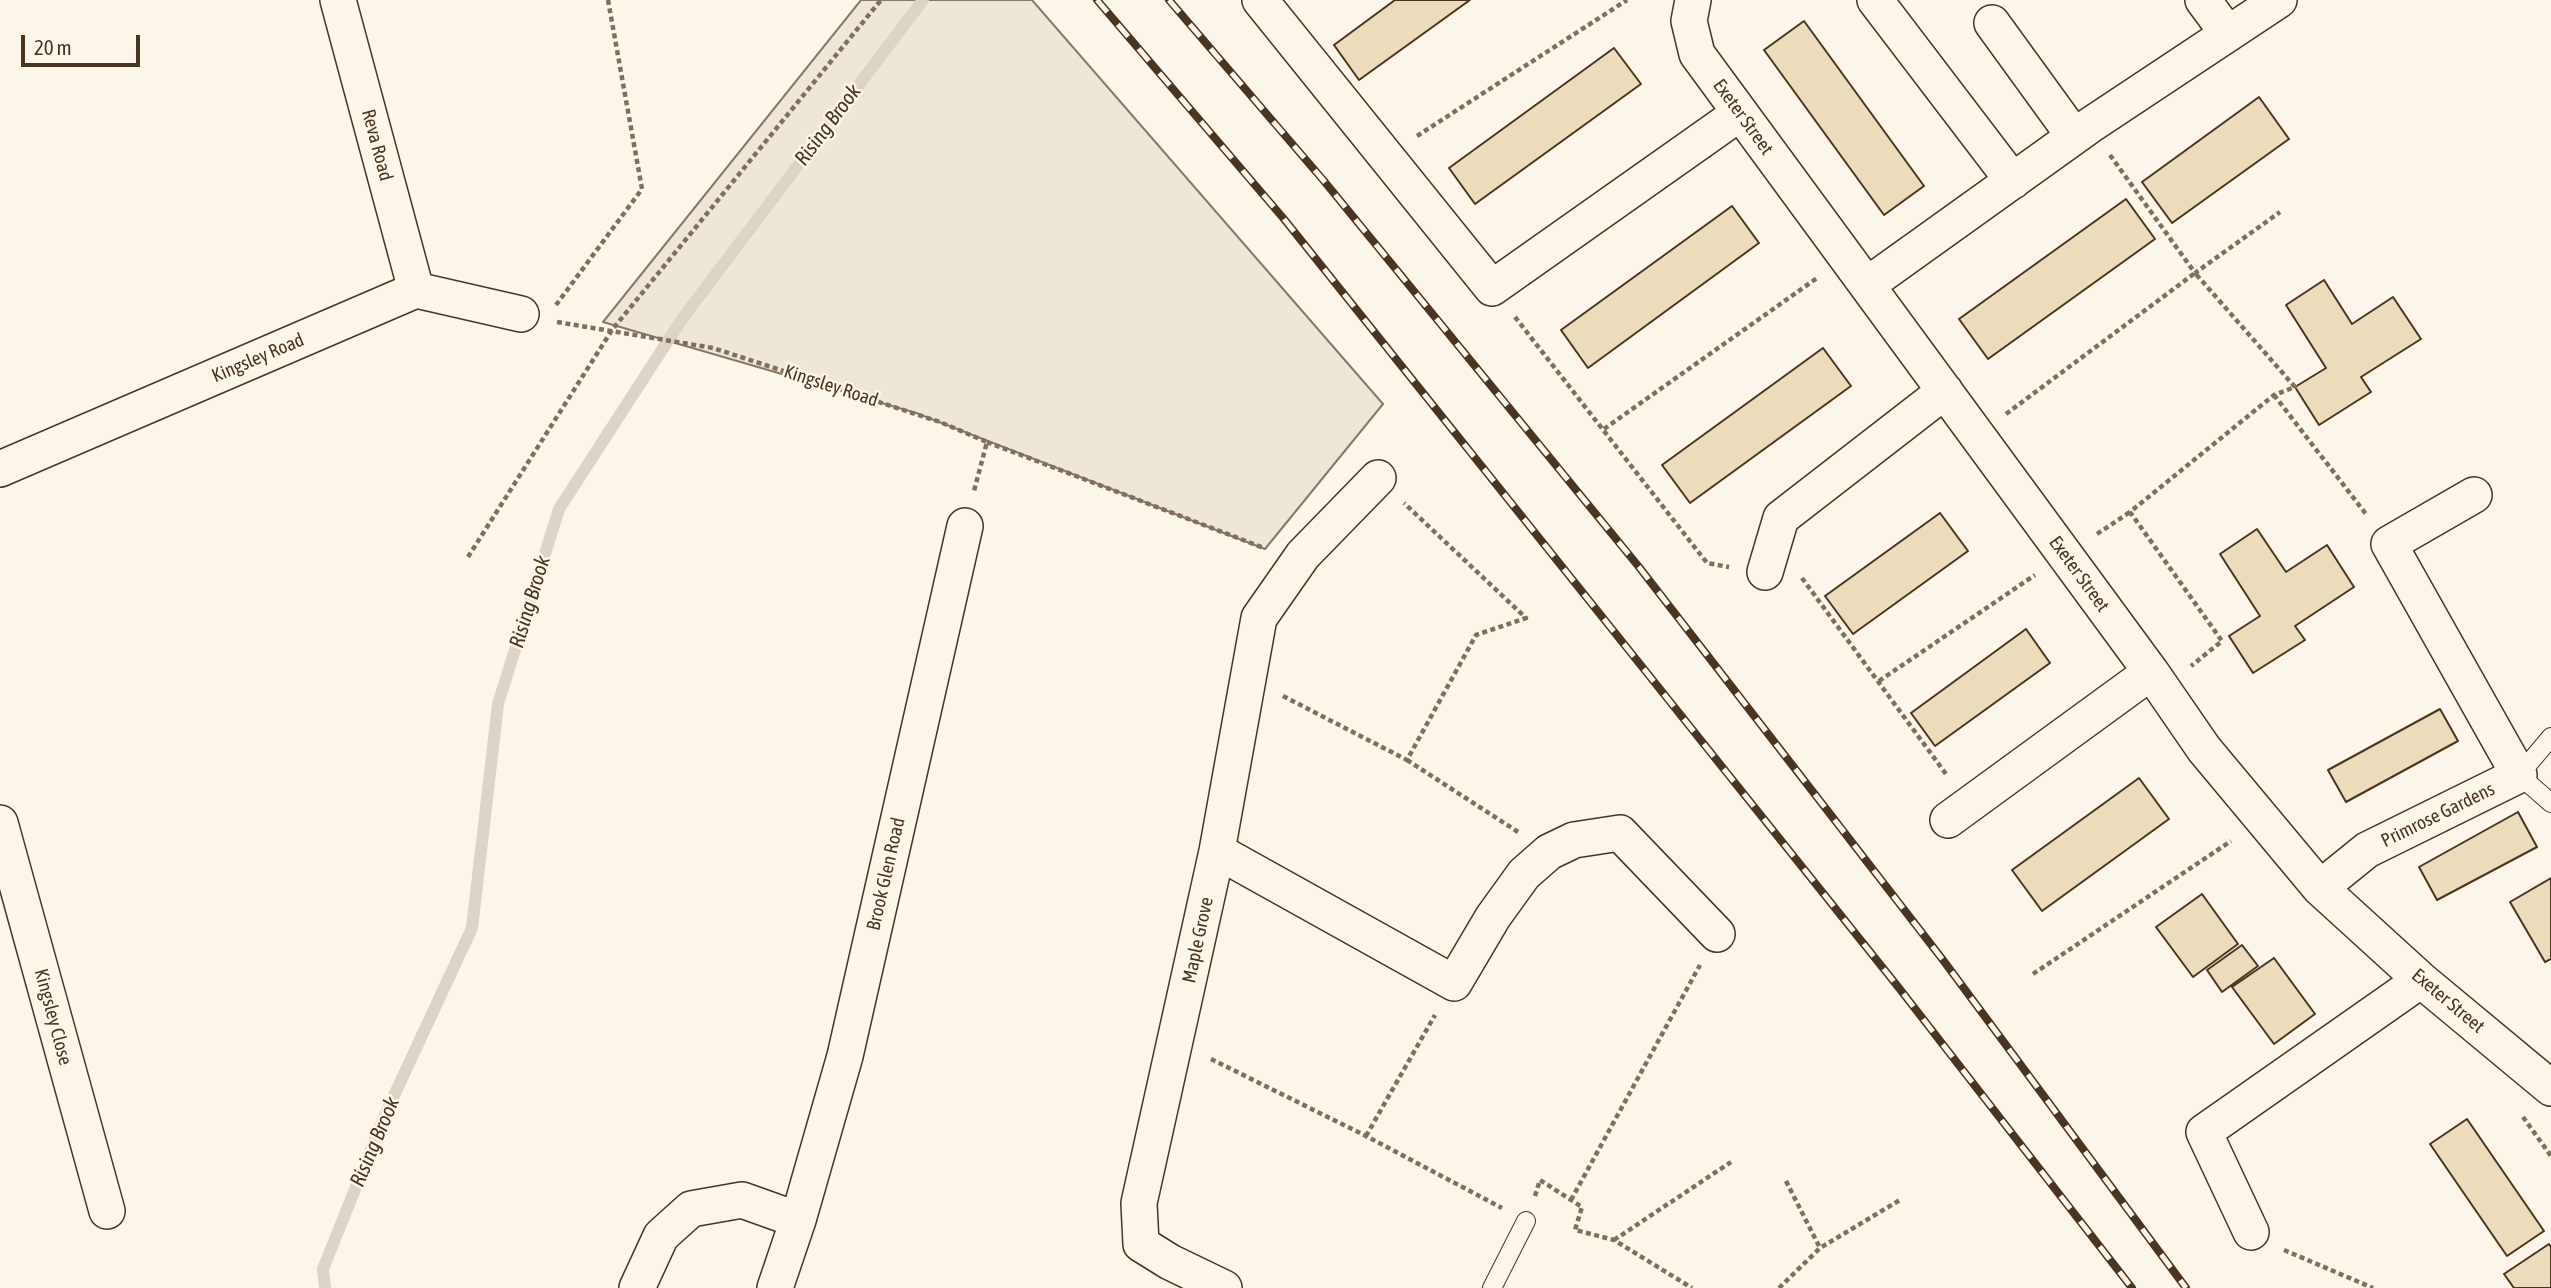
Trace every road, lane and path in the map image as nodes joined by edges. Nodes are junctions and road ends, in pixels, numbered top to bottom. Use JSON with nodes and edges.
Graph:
{"nodes":[{"id":1,"x":338,"y":0,"type":"edge"},
{"id":2,"x":608,"y":0,"type":"edge"},
{"id":3,"x":1261,"y":0,"type":"edge"},
{"id":4,"x":1627,"y":0,"type":"edge"},
{"id":5,"x":1693,"y":0,"type":"edge"},
{"id":6,"x":1875,"y":0,"type":"edge"},
{"id":7,"x":2203,"y":0,"type":"edge"},
{"id":8,"x":2278,"y":0,"type":"edge"},
{"id":9,"x":879,"y":1,"type":"edge"},
{"id":10,"x":1992,"y":23,"type":"dead end"},
{"id":11,"x":2228,"y":34,"type":"junction"},
{"id":12,"x":1740,"y":113,"type":"junction"},
{"id":13,"x":2081,"y":131,"type":"junction"},
{"id":14,"x":1387,"y":155,"type":"junction"},
{"id":15,"x":2013,"y":181,"type":"junction"},
{"id":16,"x":2280,"y":212,"type":"dead end"},
{"id":17,"x":1846,"y":257,"type":"junction"},
{"id":18,"x":2195,"y":274,"type":"junction"},
{"id":19,"x":1867,"y":285,"type":"junction"},
{"id":20,"x":1492,"y":288,"type":"junction"},
{"id":21,"x":416,"y":290,"type":"junction"},
{"id":22,"x":533,"y":317,"type":"junction"},
{"id":23,"x":612,"y":330,"type":"junction"},
{"id":24,"x":1945,"y":391,"type":"junction"},
{"id":25,"x":2274,"y":395,"type":"junction"},
{"id":26,"x":1604,"y":429,"type":"junction"},
{"id":27,"x":1977,"y":436,"type":"junction"},
{"id":28,"x":987,"y":442,"type":"junction"},
{"id":29,"x":0,"y":469,"type":"edge"},
{"id":30,"x":1378,"y":478,"type":"joint"},
{"id":31,"x":2474,"y":495,"type":"dead end"},
{"id":32,"x":965,"y":526,"type":"joint"},
{"id":33,"x":2389,"y":544,"type":"junction"},
{"id":34,"x":1303,"y":555,"type":"junction"},
{"id":35,"x":2065,"y":555,"type":"junction"},
{"id":36,"x":1770,"y":556,"type":"junction"},
{"id":37,"x":468,"y":557,"type":"dead end"},
{"id":38,"x":1249,"y":676,"type":"junction"},
{"id":39,"x":1879,"y":681,"type":"junction"},
{"id":40,"x":2157,"y":681,"type":"junction"},
{"id":41,"x":2551,"y":737,"type":"edge"},
{"id":42,"x":1407,"y":760,"type":"junction"},
{"id":43,"x":2519,"y":775,"type":"junction"},
{"id":44,"x":2551,"y":803,"type":"edge"},
{"id":45,"x":1958,"y":813,"type":"joint"},
{"id":46,"x":2263,"y":818,"type":"junction"},
{"id":47,"x":0,"y":822,"type":"edge"},
{"id":48,"x":1217,"y":850,"type":"junction"},
{"id":49,"x":1549,"y":852,"type":"junction"},
{"id":50,"x":2320,"y":888,"type":"junction"},
{"id":51,"x":1717,"y":934,"type":"joint"},
{"id":52,"x":2033,"y":974,"type":"dead end"},
{"id":53,"x":2421,"y":980,"type":"junction"},
{"id":54,"x":1454,"y":982,"type":"junction"},
{"id":55,"x":1175,"y":1041,"type":"junction"},
{"id":56,"x":2551,"y":1088,"type":"edge"},
{"id":57,"x":1366,"y":1136,"type":"junction"},
{"id":58,"x":1731,"y":1162,"type":"dead end"},
{"id":59,"x":1786,"y":1181,"type":"dead end"},
{"id":60,"x":1571,"y":1200,"type":"junction"},
{"id":61,"x":1900,"y":1200,"type":"dead end"},
{"id":62,"x":107,"y":1211,"type":"dead end"},
{"id":63,"x":798,"y":1220,"type":"junction"},
{"id":64,"x":1526,"y":1221,"type":"junction"},
{"id":65,"x":2251,"y":1232,"type":"joint"},
{"id":66,"x":1614,"y":1240,"type":"junction"},
{"id":67,"x":1820,"y":1248,"type":"junction"},
{"id":68,"x":637,"y":1288,"type":"edge"},
{"id":69,"x":775,"y":1288,"type":"edge"},
{"id":70,"x":1224,"y":1288,"type":"edge"},
{"id":71,"x":1492,"y":1288,"type":"edge"},
{"id":72,"x":1692,"y":1288,"type":"edge"},
{"id":73,"x":1779,"y":1288,"type":"edge"},
{"id":74,"x":2373,"y":1288,"type":"edge"}],
"edges":[{"from":1,"to":21,"type":"street","name":"Reva Road"},
{"from":2,"to":22,"type":"path"},
{"from":3,"to":14,"type":"street"},
{"from":4,"to":14,"type":"path"},
{"from":5,"to":12,"type":"street","name":"Exeter Street"},
{"from":6,"to":15,"type":"street"},
{"from":7,"to":11,"type":"street"},
{"from":8,"to":11,"type":"street"},
{"from":9,"to":23,"type":"path"},
{"from":10,"to":13,"type":"street"},
{"from":11,"to":13,"type":"street"},
{"from":12,"to":17,"type":"street","name":"Exeter Street"},
{"from":12,"to":20,"type":"street"},
{"from":13,"to":15,"type":"street"},
{"from":13,"to":18,"type":"path"},
{"from":14,"to":20,"type":"street"},
{"from":15,"to":19,"type":"street"},
{"from":16,"to":18,"type":"path"},
{"from":17,"to":19,"type":"street","name":"Exeter Street"},
{"from":17,"to":26,"type":"path"},
{"from":18,"to":25,"type":"path"},
{"from":18,"to":27,"type":"path"},
{"from":19,"to":24,"type":"street","name":"Exeter Street"},
{"from":20,"to":26,"type":"path"},
{"from":21,"to":22,"type":"street"},
{"from":21,"to":29,"type":"street","name":"Kingsley Road"},
{"from":22,"to":23,"type":"path","name":"Kingsley Road"},
{"from":23,"to":28,"type":"path","name":"Kingsley Road"},
{"from":23,"to":37,"type":"path"},
{"from":24,"to":27,"type":"street","name":"Exeter Street"},
{"from":24,"to":36,"type":"street"},
{"from":25,"to":33,"type":"path"},
{"from":25,"to":40,"type":"path"},
{"from":26,"to":36,"type":"path"},
{"from":27,"to":35,"type":"street","name":"Exeter Street"},
{"from":28,"to":32,"type":"path"},
{"from":28,"to":34,"type":"path","name":"Kingsley Road"},
{"from":30,"to":34,"type":"street","name":"Maple Grove"},
{"from":30,"to":42,"type":"path"},
{"from":31,"to":33,"type":"street"},
{"from":32,"to":63,"type":"street","name":"Brook Glen Road"},
{"from":33,"to":43,"type":"street"},
{"from":34,"to":38,"type":"street","name":"Maple Grove"},
{"from":35,"to":39,"type":"path"},
{"from":35,"to":40,"type":"street","name":"Exeter Street"},
{"from":36,"to":39,"type":"path"},
{"from":38,"to":42,"type":"path"},
{"from":38,"to":48,"type":"street","name":"Maple Grove"},
{"from":39,"to":45,"type":"path"},
{"from":40,"to":45,"type":"street"},
{"from":40,"to":46,"type":"street","name":"Exeter Street"},
{"from":41,"to":43,"type":"lane","name":"Primrose Gardens"},
{"from":42,"to":49,"type":"path"},
{"from":43,"to":44,"type":"lane"},
{"from":43,"to":50,"type":"street","name":"Primrose Gardens"},
{"from":46,"to":50,"type":"street","name":"Exeter Street"},
{"from":46,"to":52,"type":"path"},
{"from":47,"to":62,"type":"street","name":"Kingsley Close"},
{"from":48,"to":54,"type":"street"},
{"from":48,"to":55,"type":"street","name":"Maple Grove"},
{"from":49,"to":51,"type":"street"},
{"from":49,"to":54,"type":"street"},
{"from":50,"to":53,"type":"street","name":"Exeter Street"},
{"from":51,"to":60,"type":"path"},
{"from":53,"to":56,"type":"street","name":"Exeter Street"},
{"from":53,"to":65,"type":"street"},
{"from":54,"to":57,"type":"path"},
{"from":55,"to":57,"type":"path"},
{"from":55,"to":70,"type":"street","name":"Maple Grove"},
{"from":57,"to":64,"type":"path"},
{"from":58,"to":66,"type":"path"},
{"from":59,"to":67,"type":"path"},
{"from":60,"to":64,"type":"path"},
{"from":60,"to":66,"type":"path"},
{"from":61,"to":67,"type":"path"},
{"from":63,"to":68,"type":"street"},
{"from":63,"to":69,"type":"street","name":"Brook Glen Road"},
{"from":64,"to":71,"type":"lane"},
{"from":65,"to":74,"type":"path"},
{"from":66,"to":72,"type":"path"},
{"from":67,"to":73,"type":"path"}]}
